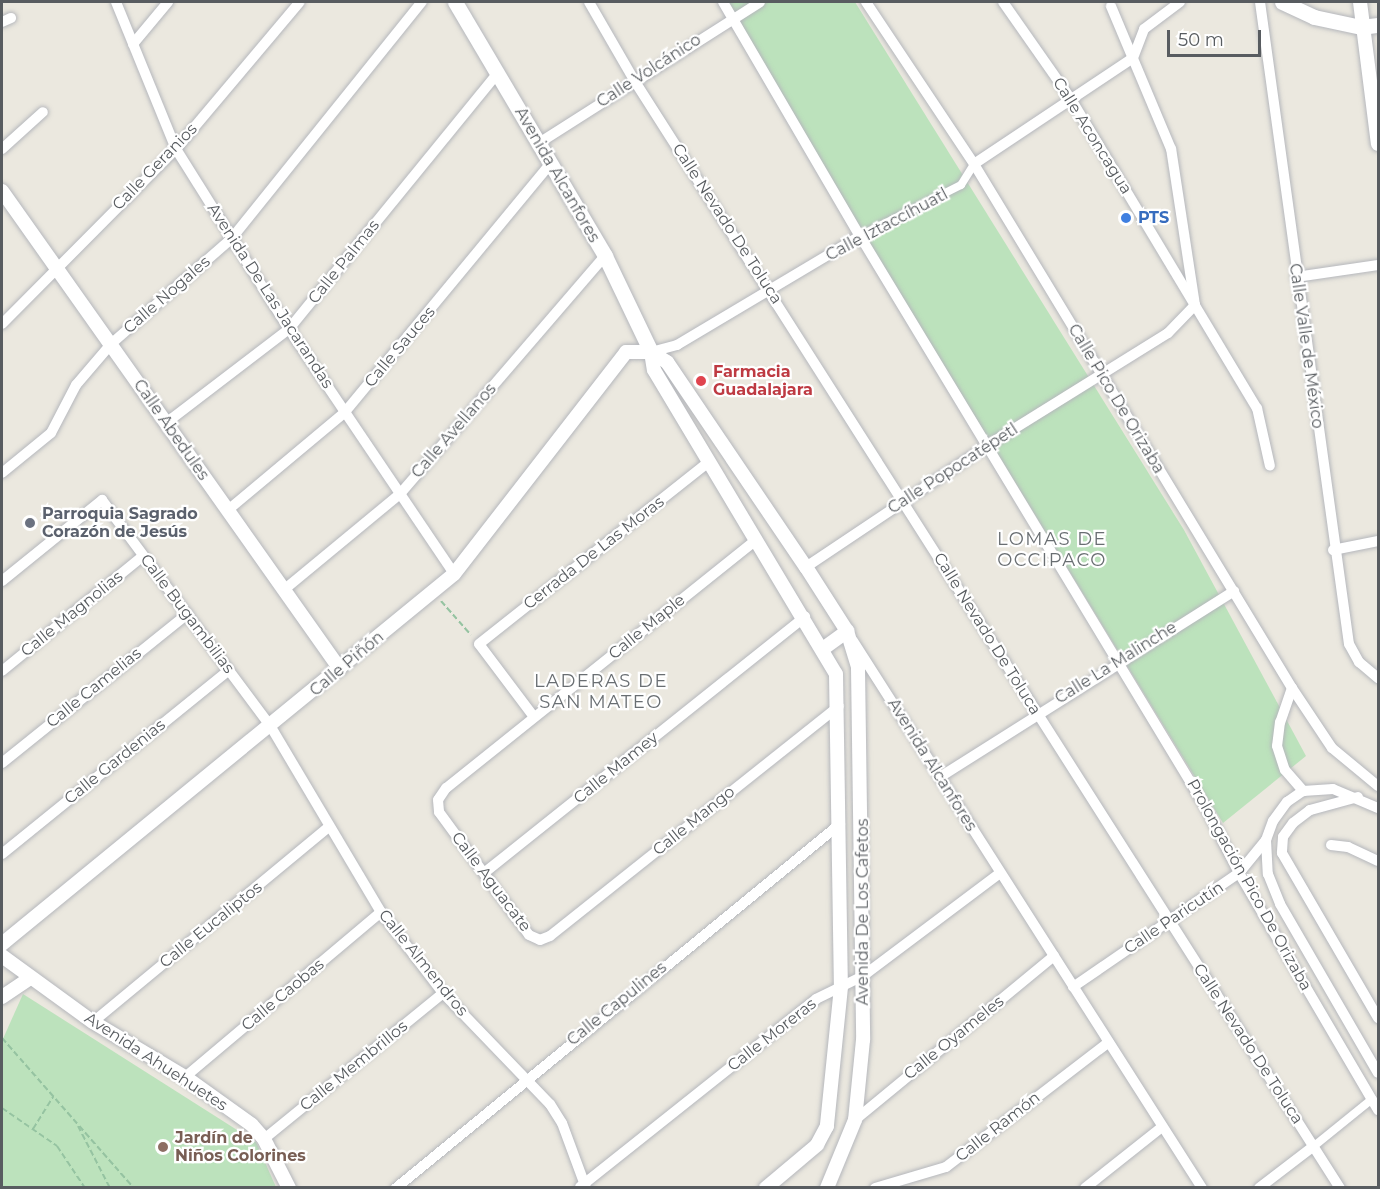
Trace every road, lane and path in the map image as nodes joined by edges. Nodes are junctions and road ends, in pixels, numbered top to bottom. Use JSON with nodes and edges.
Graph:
{"nodes":[{"id":1,"x":116,"y":2,"type":"edge"},
{"id":2,"x":168,"y":2,"type":"edge"},
{"id":3,"x":300,"y":2,"type":"edge"},
{"id":4,"x":422,"y":2,"type":"edge"},
{"id":5,"x":455,"y":2,"type":"edge"},
{"id":6,"x":589,"y":2,"type":"edge"},
{"id":7,"x":723,"y":2,"type":"edge"},
{"id":8,"x":760,"y":2,"type":"edge"},
{"id":9,"x":866,"y":2,"type":"edge"},
{"id":10,"x":1004,"y":2,"type":"edge"},
{"id":11,"x":1180,"y":2,"type":"edge"},
{"id":12,"x":1260,"y":2,"type":"edge"},
{"id":13,"x":1282,"y":2,"type":"edge"},
{"id":14,"x":1360,"y":2,"type":"edge"},
{"id":15,"x":1111,"y":6,"type":"dead end"},
{"id":16,"x":733,"y":17,"type":"junction"},
{"id":17,"x":1378,"y":25,"type":"edge"},
{"id":18,"x":1361,"y":27,"type":"junction"},
{"id":19,"x":133,"y":44,"type":"junction"},
{"id":20,"x":1133,"y":58,"type":"junction"},
{"id":21,"x":497,"y":74,"type":"junction"},
{"id":22,"x":634,"y":81,"type":"junction"},
{"id":23,"x":1071,"y":99,"type":"junction"},
{"id":24,"x":43,"y":112,"type":"dead end"},
{"id":25,"x":1378,"y":136,"type":"edge"},
{"id":26,"x":539,"y":142,"type":"junction"},
{"id":27,"x":2,"y":149,"type":"edge"},
{"id":28,"x":176,"y":149,"type":"junction"},
{"id":29,"x":551,"y":163,"type":"junction"},
{"id":30,"x":974,"y":164,"type":"junction"},
{"id":31,"x":2,"y":191,"type":"edge"},
{"id":32,"x":860,"y":237,"type":"junction"},
{"id":33,"x":232,"y":238,"type":"junction"},
{"id":34,"x":605,"y":256,"type":"junction"},
{"id":35,"x":1378,"y":265,"type":"edge"},
{"id":36,"x":56,"y":267,"type":"junction"},
{"id":37,"x":1296,"y":277,"type":"junction"},
{"id":38,"x":770,"y":291,"type":"junction"},
{"id":39,"x":1195,"y":305,"type":"junction"},
{"id":40,"x":2,"y":324,"type":"edge"},
{"id":41,"x":289,"y":329,"type":"junction"},
{"id":42,"x":111,"y":344,"type":"junction"},
{"id":43,"x":651,"y":352,"type":"junction"},
{"id":44,"x":1102,"y":375,"type":"junction"},
{"id":45,"x":345,"y":412,"type":"junction"},
{"id":46,"x":165,"y":423,"type":"junction"},
{"id":47,"x":988,"y":445,"type":"junction"},
{"id":48,"x":709,"y":462,"type":"junction"},
{"id":49,"x":1270,"y":466,"type":"dead end"},
{"id":50,"x":2,"y":473,"type":"edge"},
{"id":51,"x":400,"y":494,"type":"junction"},
{"id":52,"x":903,"y":502,"type":"junction"},
{"id":53,"x":228,"y":510,"type":"junction"},
{"id":54,"x":756,"y":540,"type":"junction"},
{"id":55,"x":1378,"y":541,"type":"edge"},
{"id":56,"x":1333,"y":549,"type":"junction"},
{"id":57,"x":143,"y":556,"type":"junction"},
{"id":58,"x":806,"y":567,"type":"junction"},
{"id":59,"x":454,"y":574,"type":"junction"},
{"id":60,"x":2,"y":581,"type":"edge"},
{"id":61,"x":285,"y":589,"type":"junction"},
{"id":62,"x":1234,"y":591,"type":"junction"},
{"id":63,"x":433,"y":592,"type":"junction"},
{"id":64,"x":187,"y":614,"type":"junction"},
{"id":65,"x":804,"y":617,"type":"junction"},
{"id":66,"x":847,"y":631,"type":"junction"},
{"id":67,"x":479,"y":644,"type":"junction"},
{"id":68,"x":824,"y":648,"type":"junction"},
{"id":69,"x":1119,"y":661,"type":"junction"},
{"id":70,"x":340,"y":669,"type":"junction"},
{"id":71,"x":229,"y":670,"type":"junction"},
{"id":72,"x":2,"y":671,"type":"edge"},
{"id":73,"x":1378,"y":678,"type":"edge"},
{"id":74,"x":1292,"y":688,"type":"junction"},
{"id":75,"x":839,"y":706,"type":"junction"},
{"id":76,"x":1037,"y":712,"type":"junction"},
{"id":77,"x":534,"y":717,"type":"junction"},
{"id":78,"x":271,"y":727,"type":"junction"},
{"id":79,"x":2,"y":763,"type":"edge"},
{"id":80,"x":940,"y":777,"type":"junction"},
{"id":81,"x":1378,"y":786,"type":"edge"},
{"id":82,"x":1303,"y":791,"type":"junction"},
{"id":83,"x":1358,"y":797,"type":"junction"},
{"id":84,"x":1378,"y":808,"type":"edge"},
{"id":85,"x":439,"y":812,"type":"joint"},
{"id":86,"x":840,"y":824,"type":"junction"},
{"id":87,"x":329,"y":827,"type":"junction"},
{"id":88,"x":1266,"y":840,"type":"junction"},
{"id":89,"x":1331,"y":845,"type":"dead end"},
{"id":90,"x":2,"y":854,"type":"edge"},
{"id":91,"x":1378,"y":861,"type":"edge"},
{"id":92,"x":484,"y":873,"type":"junction"},
{"id":93,"x":1000,"y":873,"type":"junction"},
{"id":94,"x":1239,"y":873,"type":"junction"},
{"id":95,"x":381,"y":912,"type":"junction"},
{"id":96,"x":1170,"y":922,"type":"junction"},
{"id":97,"x":550,"y":936,"type":"joint"},
{"id":98,"x":2,"y":944,"type":"edge"},
{"id":99,"x":2,"y":956,"type":"edge"},
{"id":100,"x":1054,"y":956,"type":"junction"},
{"id":101,"x":863,"y":976,"type":"junction"},
{"id":102,"x":30,"y":978,"type":"junction"},
{"id":103,"x":842,"y":987,"type":"junction"},
{"id":104,"x":1073,"y":987,"type":"junction"},
{"id":105,"x":443,"y":993,"type":"junction"},
{"id":106,"x":2,"y":997,"type":"edge"},
{"id":107,"x":1378,"y":1017,"type":"edge"},
{"id":108,"x":93,"y":1022,"type":"junction"},
{"id":109,"x":2,"y":1038,"type":"edge"},
{"id":110,"x":1108,"y":1042,"type":"junction"},
{"id":111,"x":1378,"y":1073,"type":"edge"},
{"id":112,"x":185,"y":1077,"type":"junction"},
{"id":113,"x":526,"y":1077,"type":"junction"},
{"id":114,"x":53,"y":1096,"type":"junction"},
{"id":115,"x":1372,"y":1099,"type":"junction"},
{"id":116,"x":2,"y":1108,"type":"edge"},
{"id":117,"x":1378,"y":1110,"type":"edge"},
{"id":118,"x":855,"y":1120,"type":"junction"},
{"id":119,"x":77,"y":1123,"type":"junction"},
{"id":120,"x":1162,"y":1127,"type":"junction"},
{"id":121,"x":33,"y":1129,"type":"junction"},
{"id":122,"x":264,"y":1139,"type":"junction"},
{"id":123,"x":1314,"y":1146,"type":"junction"},
{"id":124,"x":583,"y":1186,"type":"edge"},
{"id":125,"x":85,"y":1188,"type":"edge"},
{"id":126,"x":110,"y":1188,"type":"edge"},
{"id":127,"x":134,"y":1188,"type":"edge"},
{"id":128,"x":289,"y":1188,"type":"edge"},
{"id":129,"x":396,"y":1188,"type":"edge"},
{"id":130,"x":766,"y":1188,"type":"edge"},
{"id":131,"x":827,"y":1188,"type":"edge"},
{"id":132,"x":876,"y":1188,"type":"edge"},
{"id":133,"x":1085,"y":1188,"type":"edge"},
{"id":134,"x":1202,"y":1188,"type":"edge"},
{"id":135,"x":1259,"y":1188,"type":"edge"},
{"id":136,"x":1340,"y":1188,"type":"edge"}],
"edges":[{"from":1,"to":19,"type":"street","name":"Avenida De Las Jacarandas"},
{"from":2,"to":19,"type":"street"},
{"from":3,"to":28,"type":"street","name":"Calle Geranios"},
{"from":4,"to":33,"type":"street","name":"Calle Nogales"},
{"from":5,"to":21,"type":"main road","name":"Avenida Alcanfores"},
{"from":6,"to":22,"type":"street","name":"Calle Nevado De Toluca"},
{"from":7,"to":16,"type":"street"},
{"from":8,"to":16,"type":"street","name":"Calle Volcánico"},
{"from":9,"to":30,"type":"street","name":"Calle Pico De Orizaba"},
{"from":10,"to":23,"type":"street","name":"Calle Aconcagua"},
{"from":11,"to":20,"type":"street"},
{"from":12,"to":37,"type":"street","name":"Calle Valle de México"},
{"from":13,"to":18,"type":"main road"},
{"from":14,"to":18,"type":"street"},
{"from":15,"to":20,"type":"street"},
{"from":16,"to":22,"type":"street","name":"Calle Volcánico"},
{"from":16,"to":32,"type":"street"},
{"from":17,"to":18,"type":"main road"},
{"from":18,"to":25,"type":"street"},
{"from":19,"to":28,"type":"street","name":"Avenida De Las Jacarandas"},
{"from":20,"to":23,"type":"street","name":"Calle Iztaccíhuatl"},
{"from":20,"to":39,"type":"street"},
{"from":21,"to":26,"type":"main road","name":"Avenida Alcanfores"},
{"from":21,"to":41,"type":"street","name":"Calle Palmas"},
{"from":22,"to":26,"type":"street","name":"Calle Volcánico"},
{"from":22,"to":38,"type":"street","name":"Calle Nevado De Toluca"},
{"from":23,"to":30,"type":"street","name":"Calle Iztaccíhuatl"},
{"from":23,"to":39,"type":"street","name":"Calle Aconcagua"},
{"from":24,"to":27,"type":"street"},
{"from":26,"to":29,"type":"main road","name":"Avenida Alcanfores"},
{"from":28,"to":33,"type":"street","name":"Avenida De Las Jacarandas"},
{"from":28,"to":36,"type":"street","name":"Calle Geranios"},
{"from":29,"to":34,"type":"main road","name":"Avenida Alcanfores"},
{"from":29,"to":45,"type":"street","name":"Calle Sauces"},
{"from":30,"to":32,"type":"street","name":"Calle Iztaccíhuatl"},
{"from":30,"to":44,"type":"street","name":"Calle Pico De Orizaba"},
{"from":31,"to":36,"type":"street","name":"Calle Abedules"},
{"from":32,"to":38,"type":"street","name":"Calle Iztaccíhuatl"},
{"from":32,"to":47,"type":"street"},
{"from":33,"to":41,"type":"street","name":"Avenida De Las Jacarandas"},
{"from":33,"to":42,"type":"street","name":"Calle Nogales"},
{"from":34,"to":43,"type":"main road","name":"Avenida Alcanfores"},
{"from":34,"to":51,"type":"street","name":"Calle Avellanos"},
{"from":35,"to":37,"type":"street"},
{"from":36,"to":40,"type":"street","name":"Calle Geranios"},
{"from":36,"to":42,"type":"street","name":"Calle Abedules"},
{"from":37,"to":56,"type":"street","name":"Calle Valle de México"},
{"from":38,"to":43,"type":"street","name":"Calle Iztaccíhuatl"},
{"from":38,"to":52,"type":"street","name":"Calle Nevado De Toluca"},
{"from":39,"to":44,"type":"street","name":"Calle Popocatépetl"},
{"from":39,"to":49,"type":"street","name":"Calle Aconcagua"},
{"from":41,"to":45,"type":"street","name":"Avenida De Las Jacarandas"},
{"from":41,"to":46,"type":"street","name":"Calle Palmas"},
{"from":42,"to":46,"type":"street","name":"Calle Abedules"},
{"from":42,"to":50,"type":"street","name":"Calle Nogales"},
{"from":43,"to":48,"type":"street","name":"Avenida Alcanfores"},
{"from":43,"to":58,"type":"street","name":"Avenida Alcanfores"},
{"from":43,"to":59,"type":"street","name":"Calle Piñón"},
{"from":44,"to":47,"type":"street","name":"Calle Popocatépetl"},
{"from":44,"to":62,"type":"street","name":"Calle Pico De Orizaba"},
{"from":45,"to":51,"type":"street","name":"Avenida De Las Jacarandas"},
{"from":45,"to":53,"type":"street","name":"Calle Sauces"},
{"from":46,"to":53,"type":"street","name":"Calle Abedules"},
{"from":47,"to":52,"type":"street","name":"Calle Popocatépetl"},
{"from":47,"to":69,"type":"street"},
{"from":48,"to":54,"type":"street","name":"Avenida Alcanfores"},
{"from":48,"to":67,"type":"street","name":"Cerrada De Las Moras"},
{"from":51,"to":59,"type":"street","name":"Avenida De Las Jacarandas"},
{"from":51,"to":61,"type":"street","name":"Calle Avellanos"},
{"from":52,"to":58,"type":"street","name":"Calle Popocatépetl"},
{"from":52,"to":76,"type":"street","name":"Calle Nevado De Toluca"},
{"from":53,"to":61,"type":"street","name":"Calle Abedules"},
{"from":54,"to":65,"type":"street","name":"Avenida Alcanfores"},
{"from":54,"to":77,"type":"street","name":"Calle Maple"},
{"from":55,"to":56,"type":"street"},
{"from":56,"to":73,"type":"street","name":"Calle Valle de México"},
{"from":57,"to":60,"type":"street","name":"Calle Bugambilias"},
{"from":57,"to":64,"type":"street","name":"Calle Bugambilias"},
{"from":57,"to":72,"type":"street","name":"Calle Magnolias"},
{"from":58,"to":66,"type":"street","name":"Avenida Alcanfores"},
{"from":59,"to":63,"type":"street","name":"Calle Piñón"},
{"from":61,"to":70,"type":"street","name":"Calle Abedules"},
{"from":62,"to":69,"type":"street","name":"Calle La Malinche"},
{"from":62,"to":74,"type":"street","name":"Calle Pico De Orizaba"},
{"from":63,"to":67,"type":"path"},
{"from":63,"to":70,"type":"street","name":"Calle Piñón"},
{"from":64,"to":71,"type":"street","name":"Calle Bugambilias"},
{"from":64,"to":79,"type":"street","name":"Calle Camelias"},
{"from":65,"to":68,"type":"street","name":"Avenida Alcanfores"},
{"from":65,"to":92,"type":"street","name":"Calle Mamey"},
{"from":66,"to":68,"type":"street"},
{"from":66,"to":80,"type":"street","name":"Avenida Alcanfores"},
{"from":66,"to":101,"type":"street","name":"Avenida De Los Cafetos"},
{"from":67,"to":77,"type":"street"},
{"from":68,"to":75,"type":"street","name":"Avenida De Los Cafetos"},
{"from":69,"to":76,"type":"street","name":"Calle La Malinche"},
{"from":69,"to":94,"type":"street","name":"Prolongación Pico De Orizaba"},
{"from":70,"to":78,"type":"street","name":"Calle Piñón"},
{"from":71,"to":78,"type":"street","name":"Calle Bugambilias"},
{"from":71,"to":90,"type":"street","name":"Calle Gardenias"},
{"from":74,"to":81,"type":"street","name":"Calle Pico De Orizaba"},
{"from":74,"to":82,"type":"street"},
{"from":75,"to":86,"type":"street","name":"Avenida De Los Cafetos"},
{"from":75,"to":97,"type":"street","name":"Calle Mango"},
{"from":76,"to":80,"type":"street","name":"Calle La Malinche"},
{"from":76,"to":96,"type":"street","name":"Calle Nevado De Toluca"},
{"from":77,"to":85,"type":"street","name":"Calle Maple"},
{"from":78,"to":87,"type":"street","name":"Calle Almendros"},
{"from":78,"to":98,"type":"street","name":"Calle Piñón"},
{"from":80,"to":93,"type":"street","name":"Avenida Alcanfores"},
{"from":82,"to":83,"type":"street"},
{"from":82,"to":88,"type":"street","name":"Calle Paricutín"},
{"from":83,"to":84,"type":"street"},
{"from":83,"to":107,"type":"street"},
{"from":85,"to":92,"type":"street","name":"Calle Aguacate"},
{"from":86,"to":103,"type":"street","name":"Avenida De Los Cafetos"},
{"from":86,"to":113,"type":"street","name":"Calle Capulines"},
{"from":87,"to":95,"type":"street","name":"Calle Almendros"},
{"from":87,"to":108,"type":"street","name":"Calle Eucaliptos"},
{"from":88,"to":94,"type":"street","name":"Calle Paricutín"},
{"from":88,"to":111,"type":"street","name":"Prolongación Pico De Orizaba"},
{"from":89,"to":91,"type":"street"},
{"from":92,"to":97,"type":"street","name":"Calle Aguacate"},
{"from":93,"to":100,"type":"street","name":"Avenida Alcanfores"},
{"from":93,"to":101,"type":"street","name":"Calle Moreras"},
{"from":94,"to":96,"type":"street","name":"Calle Paricutín"},
{"from":94,"to":115,"type":"street","name":"Prolongación Pico De Orizaba"},
{"from":95,"to":105,"type":"street","name":"Calle Almendros"},
{"from":95,"to":112,"type":"street","name":"Calle Caobas"},
{"from":96,"to":104,"type":"street","name":"Calle Paricutín"},
{"from":96,"to":123,"type":"street","name":"Calle Nevado De Toluca"},
{"from":99,"to":102,"type":"street","name":"Avenida Ahuehuetes"},
{"from":100,"to":104,"type":"street","name":"Avenida Alcanfores"},
{"from":100,"to":118,"type":"street","name":"Calle Oyameles"},
{"from":101,"to":103,"type":"street","name":"Calle Moreras"},
{"from":101,"to":118,"type":"street","name":"Avenida De Los Cafetos"},
{"from":102,"to":106,"type":"street"},
{"from":102,"to":108,"type":"street","name":"Avenida Ahuehuetes"},
{"from":103,"to":124,"type":"street","name":"Calle Moreras"},
{"from":103,"to":130,"type":"street","name":"Avenida De Los Cafetos"},
{"from":104,"to":110,"type":"street","name":"Avenida Alcanfores"},
{"from":105,"to":113,"type":"street","name":"Calle Almendros"},
{"from":105,"to":122,"type":"street","name":"Calle Membrillos"},
{"from":108,"to":112,"type":"street","name":"Avenida Ahuehuetes"},
{"from":109,"to":114,"type":"path"},
{"from":110,"to":120,"type":"street","name":"Avenida Alcanfores"},
{"from":110,"to":132,"type":"street","name":"Calle Ramón"},
{"from":112,"to":122,"type":"street","name":"Avenida Ahuehuetes"},
{"from":113,"to":124,"type":"street","name":"Calle Almendros"},
{"from":113,"to":129,"type":"street","name":"Calle Capulines"},
{"from":114,"to":119,"type":"path"},
{"from":114,"to":121,"type":"path"},
{"from":115,"to":117,"type":"street","name":"Prolongación Pico De Orizaba"},
{"from":115,"to":123,"type":"street"},
{"from":116,"to":121,"type":"path"},
{"from":118,"to":131,"type":"street","name":"Avenida De Los Cafetos"},
{"from":119,"to":126,"type":"path"},
{"from":119,"to":127,"type":"path"},
{"from":120,"to":133,"type":"street"},
{"from":120,"to":134,"type":"street","name":"Avenida Alcanfores"},
{"from":121,"to":125,"type":"path"},
{"from":122,"to":128,"type":"street","name":"Avenida Ahuehuetes"},
{"from":123,"to":135,"type":"street"},
{"from":123,"to":136,"type":"street","name":"Calle Nevado De Toluca"}]}
